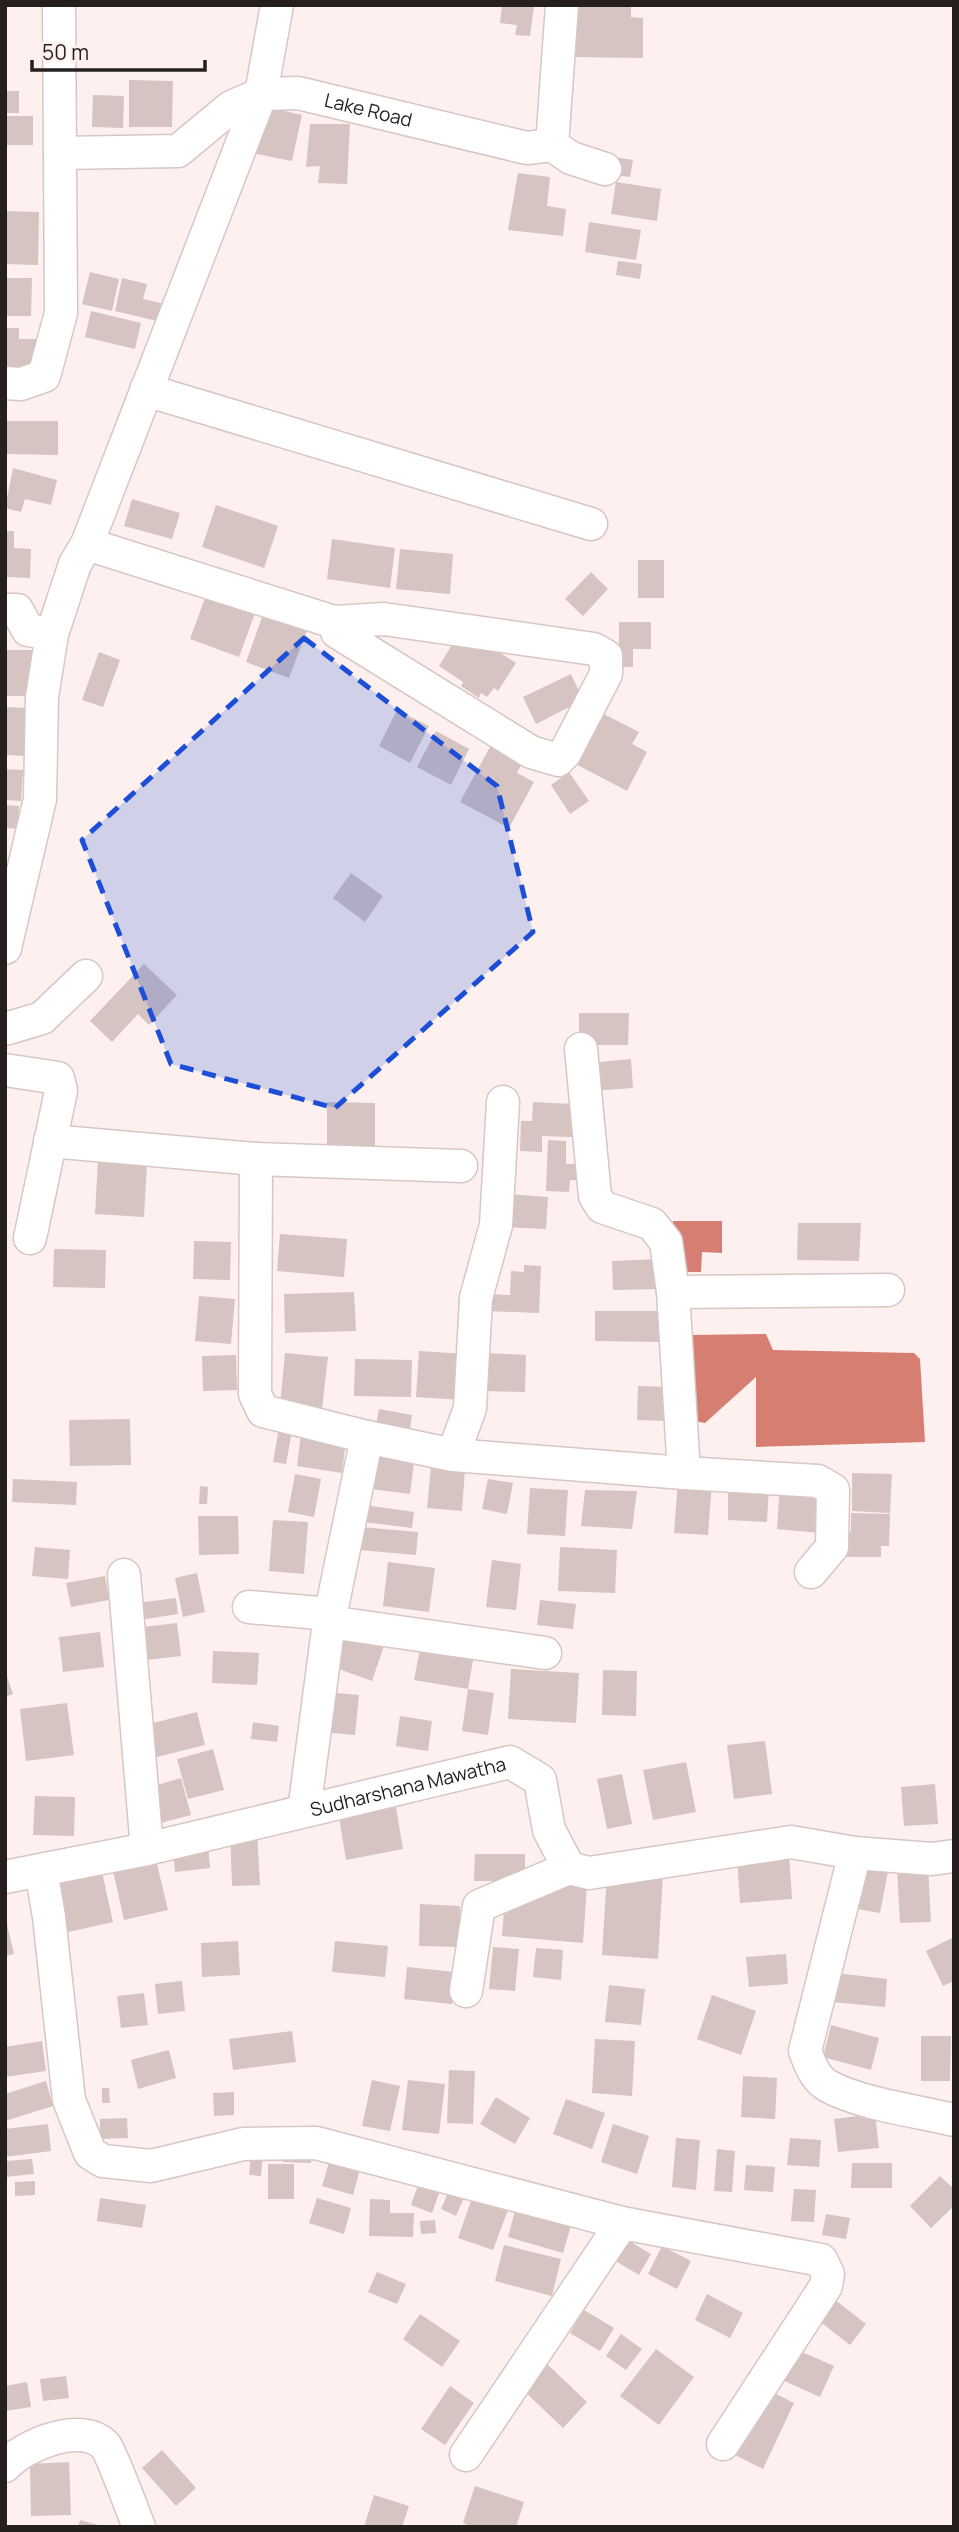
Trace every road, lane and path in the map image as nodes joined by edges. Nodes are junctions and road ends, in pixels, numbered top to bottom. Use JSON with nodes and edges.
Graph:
{"nodes":[{"id":1,"x":59,"y":5,"type":"edge"},
{"id":2,"x":277,"y":5,"type":"edge"},
{"id":3,"x":562,"y":5,"type":"edge"},
{"id":4,"x":261,"y":94,"type":"junction"},
{"id":5,"x":552,"y":145,"type":"junction"},
{"id":6,"x":60,"y":153,"type":"junction"},
{"id":7,"x":605,"y":169,"type":"dead end"},
{"id":8,"x":5,"y":383,"type":"edge"},
{"id":9,"x":146,"y":390,"type":"junction"},
{"id":10,"x":591,"y":524,"type":"dead end"},
{"id":11,"x":87,"y":544,"type":"junction"},
{"id":12,"x":5,"y":610,"type":"edge"},
{"id":13,"x":334,"y":622,"type":"junction"},
{"id":14,"x":52,"y":634,"type":"junction"},
{"id":15,"x":5,"y":948,"type":"edge"},
{"id":16,"x":86,"y":976,"type":"dead end"},
{"id":17,"x":5,"y":1029,"type":"edge"},
{"id":18,"x":581,"y":1049,"type":"dead end"},
{"id":19,"x":5,"y":1070,"type":"edge"},
{"id":20,"x":503,"y":1102,"type":"dead end"},
{"id":21,"x":50,"y":1141,"type":"junction"},
{"id":22,"x":256,"y":1159,"type":"junction"},
{"id":23,"x":461,"y":1166,"type":"dead end"},
{"id":24,"x":30,"y":1238,"type":"dead end"},
{"id":25,"x":888,"y":1290,"type":"dead end"},
{"id":26,"x":674,"y":1292,"type":"junction"},
{"id":27,"x":367,"y":1437,"type":"junction"},
{"id":28,"x":453,"y":1455,"type":"junction"},
{"id":29,"x":684,"y":1473,"type":"junction"},
{"id":30,"x":811,"y":1572,"type":"dead end"},
{"id":31,"x":124,"y":1575,"type":"dead end"},
{"id":32,"x":249,"y":1607,"type":"dead end"},
{"id":33,"x":330,"y":1618,"type":"junction"},
{"id":34,"x":545,"y":1653,"type":"dead end"},
{"id":35,"x":304,"y":1811,"type":"junction"},
{"id":36,"x":147,"y":1849,"type":"junction"},
{"id":37,"x":855,"y":1853,"type":"junction"},
{"id":38,"x":954,"y":1856,"type":"edge"},
{"id":39,"x":569,"y":1868,"type":"junction"},
{"id":40,"x":41,"y":1870,"type":"junction"},
{"id":41,"x":5,"y":1877,"type":"edge"},
{"id":42,"x":466,"y":1991,"type":"dead end"},
{"id":43,"x":954,"y":2120,"type":"edge"},
{"id":44,"x":622,"y":2223,"type":"junction"},
{"id":45,"x":723,"y":2444,"type":"dead end"},
{"id":46,"x":466,"y":2455,"type":"dead end"},
{"id":47,"x":5,"y":2466,"type":"edge"},
{"id":48,"x":139,"y":2527,"type":"edge"}],
"edges":[{"from":1,"to":6,"type":"street"},
{"from":2,"to":4,"type":"street"},
{"from":3,"to":5,"type":"street"},
{"from":4,"to":5,"type":"street","name":"Lake Road"},
{"from":4,"to":6,"type":"street","name":"Lake Road"},
{"from":4,"to":9,"type":"street"},
{"from":5,"to":7,"type":"street"},
{"from":6,"to":8,"type":"street"},
{"from":9,"to":10,"type":"street"},
{"from":9,"to":11,"type":"street"},
{"from":11,"to":13,"type":"street"},
{"from":11,"to":14,"type":"street"},
{"from":12,"to":14,"type":"street"},
{"from":13,"to":13,"type":"street"},
{"from":14,"to":15,"type":"street"},
{"from":16,"to":17,"type":"street"},
{"from":18,"to":26,"type":"street"},
{"from":19,"to":21,"type":"street"},
{"from":20,"to":28,"type":"street"},
{"from":21,"to":22,"type":"street"},
{"from":21,"to":24,"type":"street"},
{"from":22,"to":23,"type":"street"},
{"from":22,"to":27,"type":"street"},
{"from":25,"to":26,"type":"street"},
{"from":26,"to":29,"type":"street"},
{"from":27,"to":28,"type":"street"},
{"from":27,"to":33,"type":"street"},
{"from":28,"to":29,"type":"street"},
{"from":29,"to":30,"type":"street"},
{"from":31,"to":36,"type":"street"},
{"from":32,"to":33,"type":"street"},
{"from":33,"to":34,"type":"street"},
{"from":33,"to":35,"type":"street"},
{"from":35,"to":36,"type":"street","name":"Sudharshana Mawatha"},
{"from":35,"to":39,"type":"street","name":"Sudharshana Mawatha"},
{"from":36,"to":40,"type":"street","name":"Sudharshana Mawatha"},
{"from":37,"to":38,"type":"street"},
{"from":37,"to":39,"type":"street"},
{"from":37,"to":43,"type":"street"},
{"from":39,"to":42,"type":"street"},
{"from":40,"to":41,"type":"street","name":"Sudharshana Mawatha"},
{"from":40,"to":44,"type":"street"},
{"from":44,"to":45,"type":"street"},
{"from":44,"to":46,"type":"street"},
{"from":47,"to":48,"type":"street"}]}
